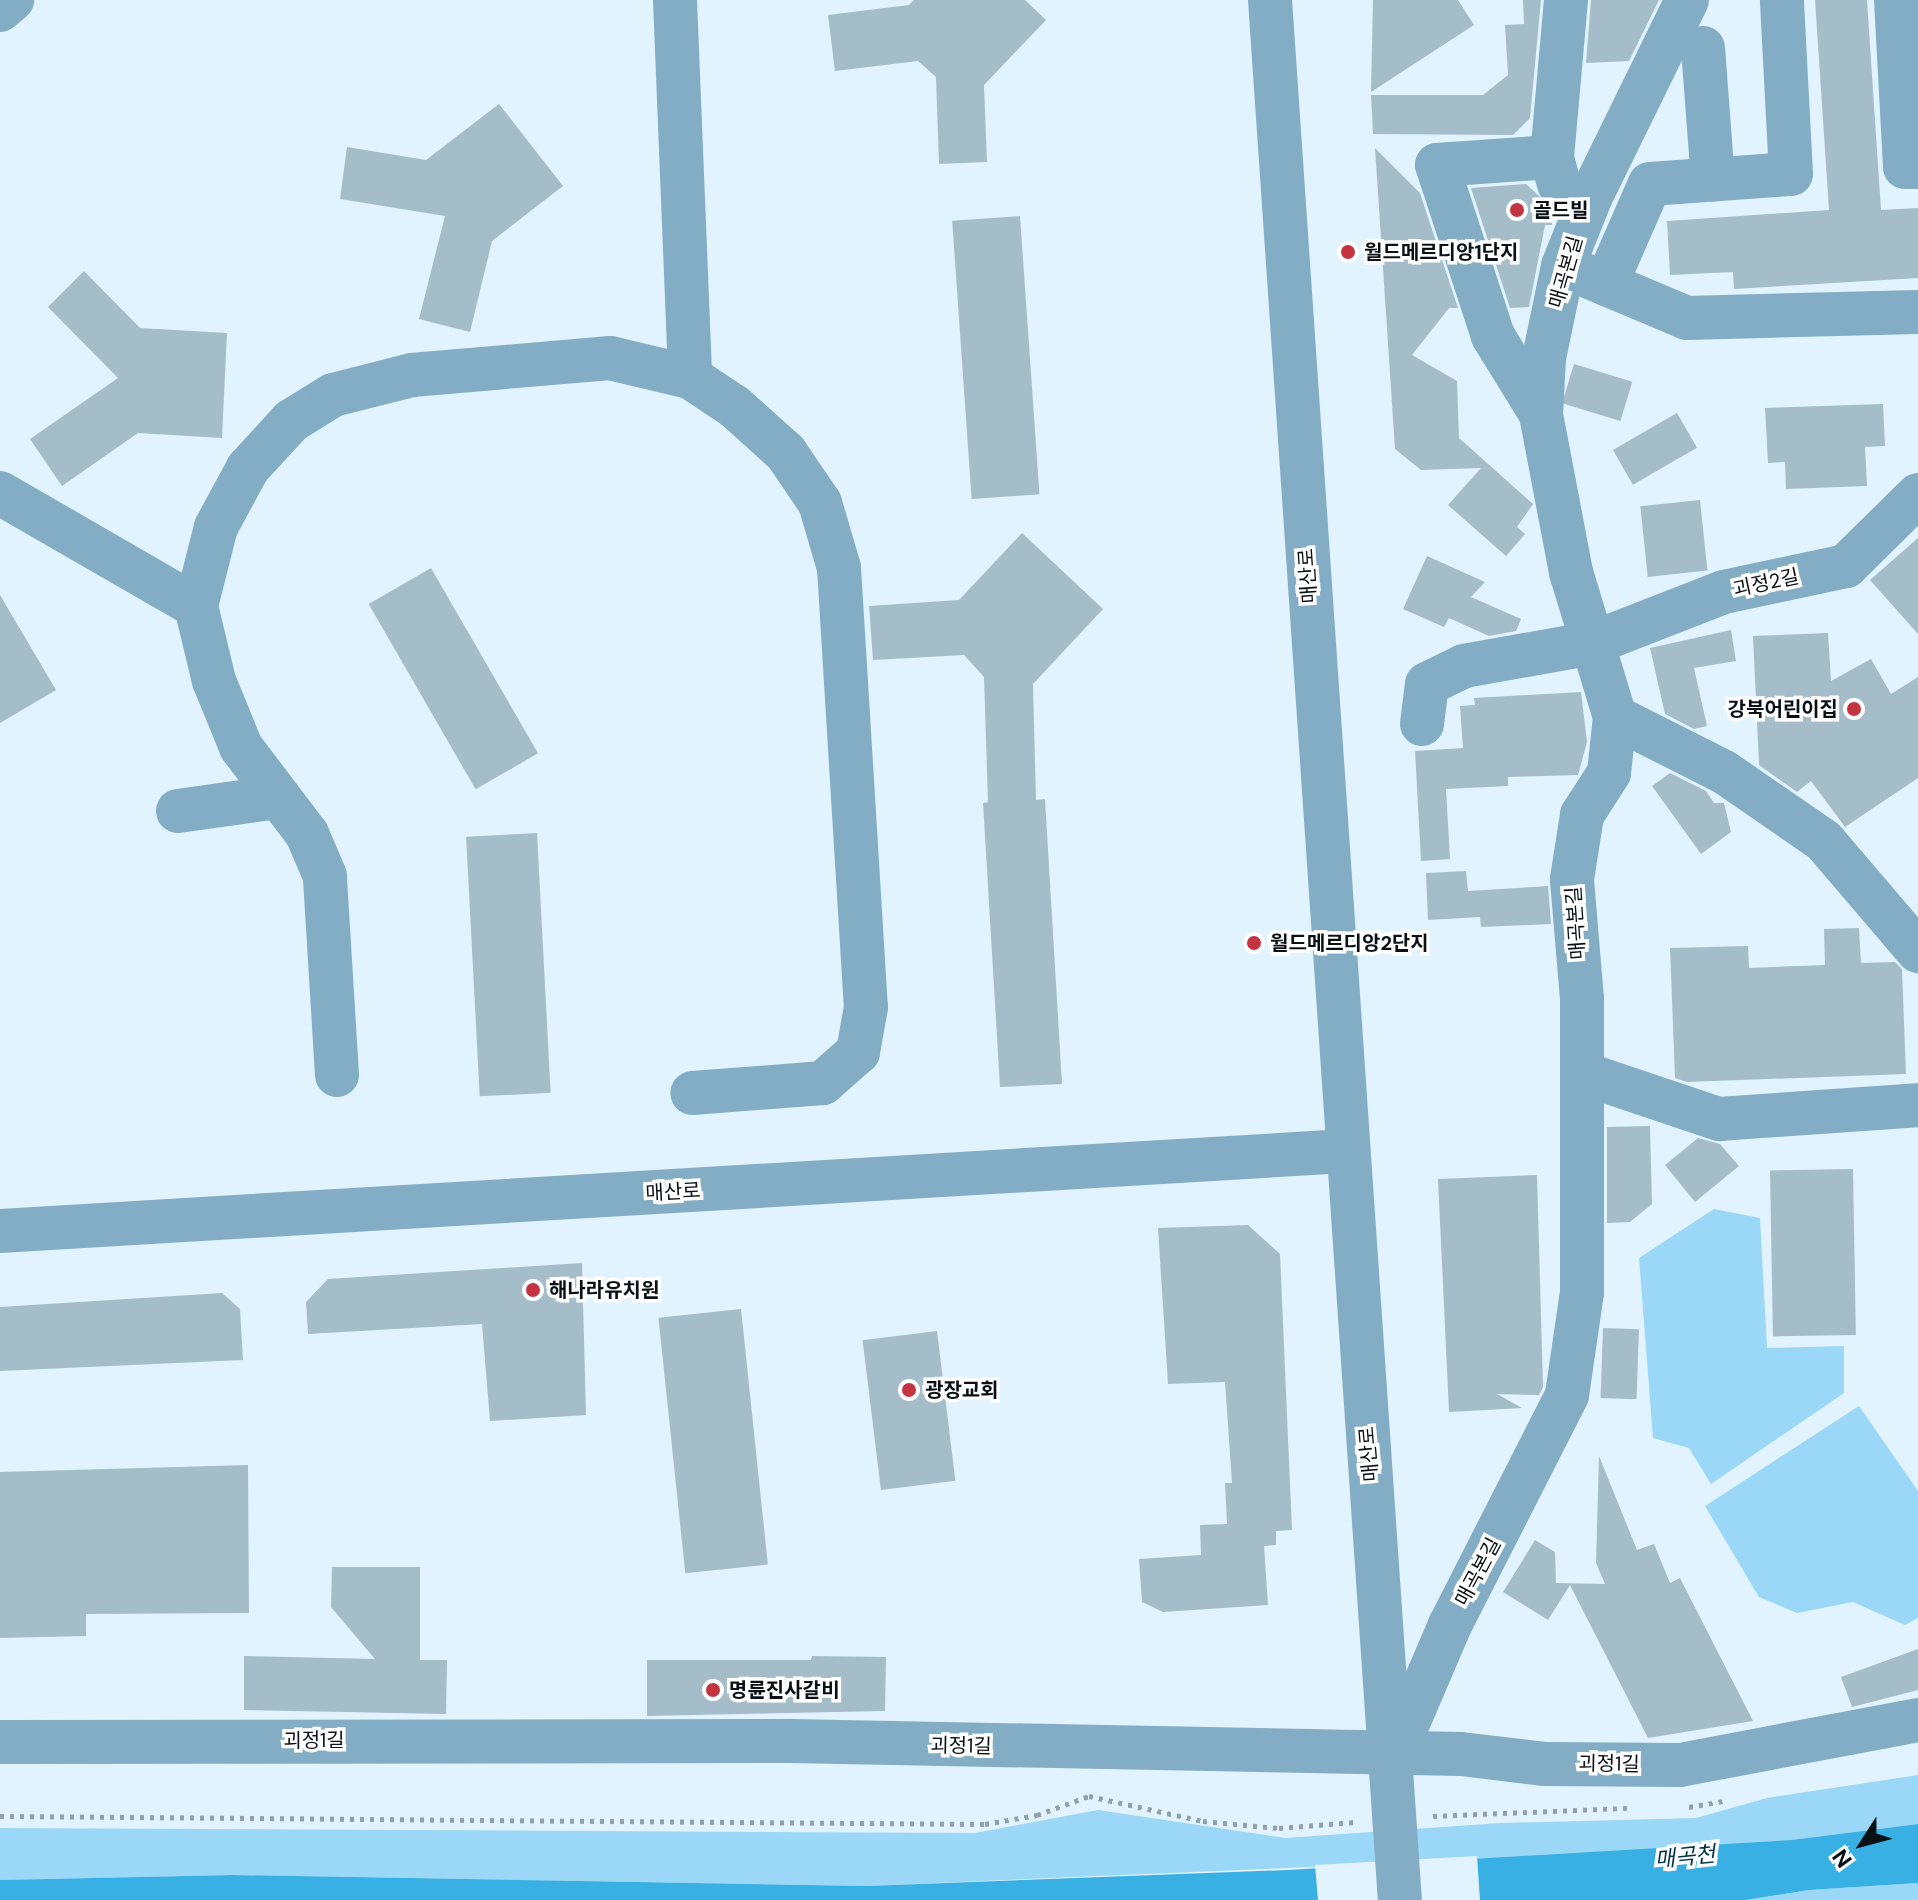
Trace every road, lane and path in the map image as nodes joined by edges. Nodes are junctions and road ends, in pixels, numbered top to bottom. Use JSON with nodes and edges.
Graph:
{"nodes":[{"id":1,"x":12,"y":0,"type":"edge"},
{"id":2,"x":675,"y":0,"type":"edge"},
{"id":3,"x":1270,"y":0,"type":"edge"},
{"id":4,"x":1566,"y":0,"type":"edge"},
{"id":5,"x":1687,"y":0,"type":"edge"},
{"id":6,"x":1782,"y":0,"type":"edge"},
{"id":7,"x":1896,"y":0,"type":"edge"},
{"id":8,"x":0,"y":10,"type":"edge"},
{"id":9,"x":1703,"y":48,"type":"dead end"},
{"id":10,"x":1552,"y":157,"type":"junction"},
{"id":11,"x":1918,"y":167,"type":"edge"},
{"id":12,"x":1713,"y":180,"type":"junction"},
{"id":13,"x":1568,"y":254,"type":"junction"},
{"id":14,"x":1606,"y":284,"type":"junction"},
{"id":15,"x":1918,"y":312,"type":"edge"},
{"id":16,"x":690,"y":377,"type":"junction"},
{"id":17,"x":1541,"y":414,"type":"junction"},
{"id":18,"x":0,"y":493,"type":"edge"},
{"id":19,"x":1918,"y":495,"type":"edge"},
{"id":20,"x":196,"y":606,"type":"junction"},
{"id":21,"x":1593,"y":643,"type":"junction"},
{"id":22,"x":1422,"y":652,"type":"dead end"},
{"id":23,"x":1464,"y":666,"type":"junction"},
{"id":24,"x":1615,"y":717,"type":"junction"},
{"id":25,"x":1422,"y":724,"type":"dead end"},
{"id":26,"x":277,"y":797,"type":"junction"},
{"id":27,"x":178,"y":811,"type":"dead end"},
{"id":28,"x":1918,"y":951,"type":"edge"},
{"id":29,"x":1582,"y":1073,"type":"junction"},
{"id":30,"x":337,"y":1075,"type":"dead end"},
{"id":31,"x":692,"y":1093,"type":"dead end"},
{"id":32,"x":1918,"y":1105,"type":"edge"},
{"id":33,"x":1346,"y":1151,"type":"junction"},
{"id":34,"x":0,"y":1231,"type":"edge"},
{"id":35,"x":1918,"y":1720,"type":"edge"},
{"id":36,"x":0,"y":1742,"type":"edge"},
{"id":37,"x":1393,"y":1757,"type":"junction"},
{"id":38,"x":1734,"y":1796,"type":"dead end"},
{"id":39,"x":1674,"y":1807,"type":"dead end"},
{"id":40,"x":1643,"y":1808,"type":"dead end"},
{"id":41,"x":0,"y":1816,"type":"edge"},
{"id":42,"x":1428,"y":1816,"type":"dead end"},
{"id":43,"x":1368,"y":1821,"type":"dead end"},
{"id":44,"x":1400,"y":1900,"type":"edge"}],
"edges":[{"from":1,"to":8,"type":"street"},
{"from":2,"to":16,"type":"street"},
{"from":3,"to":33,"type":"street","name":"매산로"},
{"from":4,"to":10,"type":"street"},
{"from":5,"to":13,"type":"street","name":"매곡본길"},
{"from":6,"to":12,"type":"street"},
{"from":7,"to":11,"type":"street"},
{"from":9,"to":12,"type":"street"},
{"from":10,"to":13,"type":"street"},
{"from":10,"to":17,"type":"street"},
{"from":12,"to":14,"type":"street"},
{"from":13,"to":14,"type":"street"},
{"from":13,"to":17,"type":"street","name":"매곡본길"},
{"from":14,"to":15,"type":"street"},
{"from":16,"to":20,"type":"street"},
{"from":16,"to":31,"type":"street"},
{"from":17,"to":21,"type":"street","name":"매곡본길"},
{"from":18,"to":20,"type":"street"},
{"from":19,"to":21,"type":"street","name":"괴정2길"},
{"from":20,"to":26,"type":"street"},
{"from":21,"to":23,"type":"street","name":"괴정2길"},
{"from":21,"to":24,"type":"street","name":"매곡본길"},
{"from":22,"to":23,"type":"street"},
{"from":23,"to":25,"type":"street"},
{"from":24,"to":28,"type":"street"},
{"from":24,"to":29,"type":"street","name":"매곡본길"},
{"from":26,"to":27,"type":"street"},
{"from":26,"to":30,"type":"street"},
{"from":29,"to":32,"type":"street"},
{"from":29,"to":37,"type":"street","name":"매곡본길"},
{"from":33,"to":34,"type":"street","name":"매산로"},
{"from":33,"to":37,"type":"street","name":"매산로"},
{"from":35,"to":37,"type":"street","name":"괴정1길"},
{"from":36,"to":37,"type":"street","name":"괴정1길"},
{"from":37,"to":44,"type":"street","name":"매산로"},
{"from":38,"to":39,"type":"path"},
{"from":40,"to":42,"type":"path"},
{"from":41,"to":43,"type":"path"}]}
